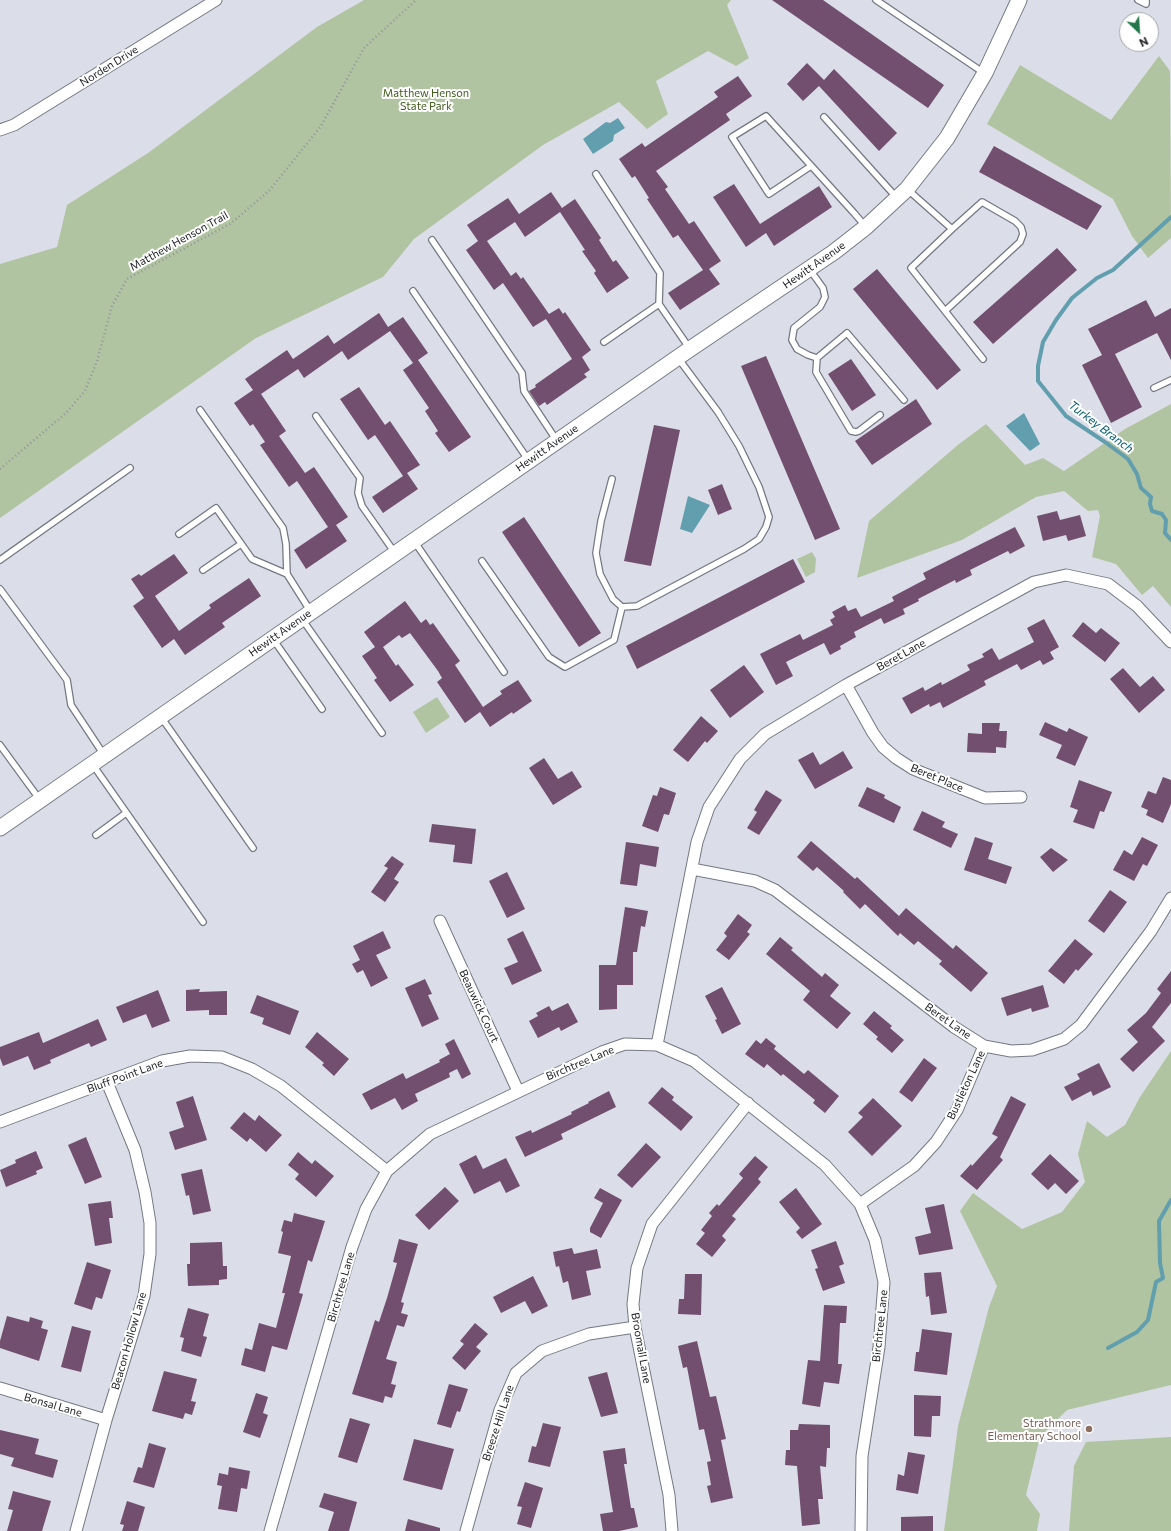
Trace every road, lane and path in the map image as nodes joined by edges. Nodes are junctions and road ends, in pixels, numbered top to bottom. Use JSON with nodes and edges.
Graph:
{"nodes":[{"id":1,"x":216,"y":0,"type":"edge"},
{"id":2,"x":416,"y":0,"type":"edge"},
{"id":3,"x":876,"y":0,"type":"edge"},
{"id":4,"x":1019,"y":0,"type":"edge"},
{"id":5,"x":1138,"y":0,"type":"edge"},
{"id":6,"x":1146,"y":0,"type":"edge"},
{"id":7,"x":883,"y":2,"type":"edge"},
{"id":8,"x":985,"y":73,"type":"junction"},
{"id":9,"x":824,"y":117,"type":"dead end"},
{"id":10,"x":0,"y":130,"type":"edge"},
{"id":11,"x":811,"y":166,"type":"junction"},
{"id":12,"x":596,"y":174,"type":"dead end"},
{"id":13,"x":902,"y":193,"type":"junction"},
{"id":14,"x":866,"y":227,"type":"junction"},
{"id":15,"x":952,"y":229,"type":"junction"},
{"id":16,"x":432,"y":240,"type":"dead end"},
{"id":17,"x":810,"y":269,"type":"junction"},
{"id":18,"x":413,"y":291,"type":"dead end"},
{"id":19,"x":659,"y":304,"type":"junction"},
{"id":20,"x":945,"y":311,"type":"junction"},
{"id":21,"x":604,"y":342,"type":"dead end"},
{"id":22,"x":690,"y":349,"type":"junction"},
{"id":23,"x":678,"y":358,"type":"junction"},
{"id":24,"x":817,"y":358,"type":"junction"},
{"id":25,"x":983,"y":359,"type":"dead end"},
{"id":26,"x":1171,"y":380,"type":"edge"},
{"id":27,"x":1154,"y":388,"type":"dead end"},
{"id":28,"x":904,"y":400,"type":"dead end"},
{"id":29,"x":200,"y":410,"type":"dead end"},
{"id":30,"x":880,"y":415,"type":"dead end"},
{"id":31,"x":316,"y":416,"type":"dead end"},
{"id":32,"x":557,"y":441,"type":"junction"},
{"id":33,"x":529,"y":461,"type":"junction"},
{"id":34,"x":130,"y":468,"type":"dead end"},
{"id":35,"x":0,"y":469,"type":"edge"},
{"id":36,"x":612,"y":479,"type":"dead end"},
{"id":37,"x":179,"y":534,"type":"dead end"},
{"id":38,"x":414,"y":540,"type":"junction"},
{"id":39,"x":240,"y":544,"type":"junction"},
{"id":40,"x":395,"y":554,"type":"junction"},
{"id":41,"x":0,"y":560,"type":"edge"},
{"id":42,"x":482,"y":561,"type":"dead end"},
{"id":43,"x":204,"y":570,"type":"dead end"},
{"id":44,"x":287,"y":574,"type":"junction"},
{"id":45,"x":0,"y":590,"type":"edge"},
{"id":46,"x":622,"y":607,"type":"junction"},
{"id":47,"x":306,"y":615,"type":"junction"},
{"id":48,"x":272,"y":639,"type":"junction"},
{"id":49,"x":1171,"y":642,"type":"edge"},
{"id":50,"x":504,"y":672,"type":"dead end"},
{"id":51,"x":846,"y":685,"type":"junction"},
{"id":52,"x":322,"y":709,"type":"dead end"},
{"id":53,"x":161,"y":716,"type":"junction"},
{"id":54,"x":382,"y":733,"type":"dead end"},
{"id":55,"x":0,"y":745,"type":"edge"},
{"id":56,"x":98,"y":760,"type":"junction"},
{"id":57,"x":1021,"y":797,"type":"dead end"},
{"id":58,"x":40,"y":800,"type":"junction"},
{"id":59,"x":126,"y":813,"type":"junction"},
{"id":60,"x":0,"y":828,"type":"edge"},
{"id":61,"x":96,"y":835,"type":"dead end"},
{"id":62,"x":253,"y":848,"type":"dead end"},
{"id":63,"x":692,"y":869,"type":"junction"},
{"id":64,"x":1171,"y":898,"type":"edge"},
{"id":65,"x":440,"y":921,"type":"dead end"},
{"id":66,"x":203,"y":922,"type":"dead end"},
{"id":67,"x":657,"y":1045,"type":"junction"},
{"id":68,"x":984,"y":1046,"type":"junction"},
{"id":69,"x":107,"y":1082,"type":"junction"},
{"id":70,"x":518,"y":1091,"type":"junction"},
{"id":71,"x":748,"y":1103,"type":"junction"},
{"id":72,"x":0,"y":1122,"type":"edge"},
{"id":73,"x":387,"y":1171,"type":"junction"},
{"id":74,"x":860,"y":1204,"type":"junction"},
{"id":75,"x":635,"y":1327,"type":"junction"},
{"id":76,"x":0,"y":1388,"type":"edge"},
{"id":77,"x":106,"y":1420,"type":"junction"},
{"id":78,"x":76,"y":1531,"type":"edge"},
{"id":79,"x":270,"y":1531,"type":"edge"},
{"id":80,"x":466,"y":1531,"type":"edge"},
{"id":81,"x":672,"y":1531,"type":"edge"},
{"id":82,"x":861,"y":1531,"type":"edge"}],
"edges":[{"from":1,"to":10,"type":"street","name":"Norden Drive"},
{"from":2,"to":35,"type":"path","name":"Matthew Henson Trail"},
{"from":3,"to":7,"type":"lane"},
{"from":4,"to":8,"type":"street","name":"Hewitt Avenue"},
{"from":5,"to":6,"type":"lane"},
{"from":7,"to":8,"type":"lane"},
{"from":8,"to":13,"type":"street","name":"Hewitt Avenue"},
{"from":9,"to":13,"type":"lane"},
{"from":11,"to":11,"type":"lane"},
{"from":11,"to":14,"type":"lane"},
{"from":12,"to":19,"type":"lane"},
{"from":13,"to":14,"type":"street","name":"Hewitt Avenue"},
{"from":13,"to":15,"type":"lane"},
{"from":14,"to":17,"type":"street","name":"Hewitt Avenue"},
{"from":15,"to":20,"type":"lane"},
{"from":15,"to":20,"type":"lane"},
{"from":16,"to":32,"type":"lane"},
{"from":17,"to":22,"type":"street","name":"Hewitt Avenue"},
{"from":17,"to":24,"type":"lane"},
{"from":18,"to":33,"type":"lane"},
{"from":19,"to":21,"type":"lane"},
{"from":19,"to":22,"type":"lane"},
{"from":20,"to":25,"type":"lane"},
{"from":22,"to":23,"type":"street","name":"Hewitt Avenue"},
{"from":23,"to":32,"type":"street","name":"Hewitt Avenue"},
{"from":23,"to":46,"type":"lane"},
{"from":24,"to":28,"type":"lane"},
{"from":24,"to":30,"type":"lane"},
{"from":26,"to":27,"type":"lane"},
{"from":29,"to":44,"type":"lane"},
{"from":31,"to":40,"type":"lane"},
{"from":32,"to":33,"type":"street","name":"Hewitt Avenue"},
{"from":33,"to":38,"type":"street","name":"Hewitt Avenue"},
{"from":34,"to":41,"type":"lane"},
{"from":36,"to":46,"type":"lane"},
{"from":37,"to":39,"type":"lane"},
{"from":38,"to":40,"type":"street","name":"Hewitt Avenue"},
{"from":38,"to":50,"type":"lane"},
{"from":39,"to":43,"type":"lane"},
{"from":39,"to":44,"type":"lane"},
{"from":40,"to":47,"type":"street","name":"Hewitt Avenue"},
{"from":42,"to":46,"type":"lane"},
{"from":44,"to":47,"type":"lane"},
{"from":45,"to":56,"type":"lane"},
{"from":47,"to":48,"type":"street","name":"Hewitt Avenue"},
{"from":47,"to":54,"type":"lane"},
{"from":48,"to":52,"type":"lane"},
{"from":48,"to":53,"type":"street","name":"Hewitt Avenue"},
{"from":49,"to":51,"type":"street","name":"Beret Lane"},
{"from":51,"to":57,"type":"street","name":"Beret Place"},
{"from":51,"to":63,"type":"street","name":"Beret Lane"},
{"from":53,"to":56,"type":"street","name":"Hewitt Avenue"},
{"from":53,"to":62,"type":"lane"},
{"from":55,"to":58,"type":"lane"},
{"from":56,"to":58,"type":"street","name":"Hewitt Avenue"},
{"from":56,"to":59,"type":"lane"},
{"from":58,"to":60,"type":"street","name":"Hewitt Avenue"},
{"from":59,"to":61,"type":"lane"},
{"from":59,"to":66,"type":"lane"},
{"from":63,"to":67,"type":"street","name":"Beret Lane"},
{"from":63,"to":68,"type":"street","name":"Beret Lane"},
{"from":64,"to":68,"type":"street","name":"Beret Lane"},
{"from":65,"to":70,"type":"street","name":"Beauwick Court"},
{"from":67,"to":70,"type":"street","name":"Birchtree Lane"},
{"from":67,"to":71,"type":"street","name":"Birchtree Lane"},
{"from":68,"to":74,"type":"street","name":"Bustleton Lane"},
{"from":69,"to":72,"type":"street","name":"Bluff Point Lane"},
{"from":69,"to":73,"type":"street","name":"Bluff Point Lane"},
{"from":69,"to":77,"type":"street","name":"Beacon Hollow Lane"},
{"from":70,"to":73,"type":"street","name":"Birchtree Lane"},
{"from":71,"to":74,"type":"street","name":"Birchtree Lane"},
{"from":71,"to":75,"type":"street","name":"Broomall Lane"},
{"from":73,"to":79,"type":"street","name":"Birchtree Lane"},
{"from":74,"to":82,"type":"street","name":"Birchtree Lane"},
{"from":75,"to":80,"type":"street","name":"Breeze Hill Lane"},
{"from":75,"to":81,"type":"street","name":"Broomall Lane"},
{"from":76,"to":77,"type":"street","name":"Bonsal Lane"},
{"from":77,"to":78,"type":"street","name":"Beacon Hollow Lane"}]}
